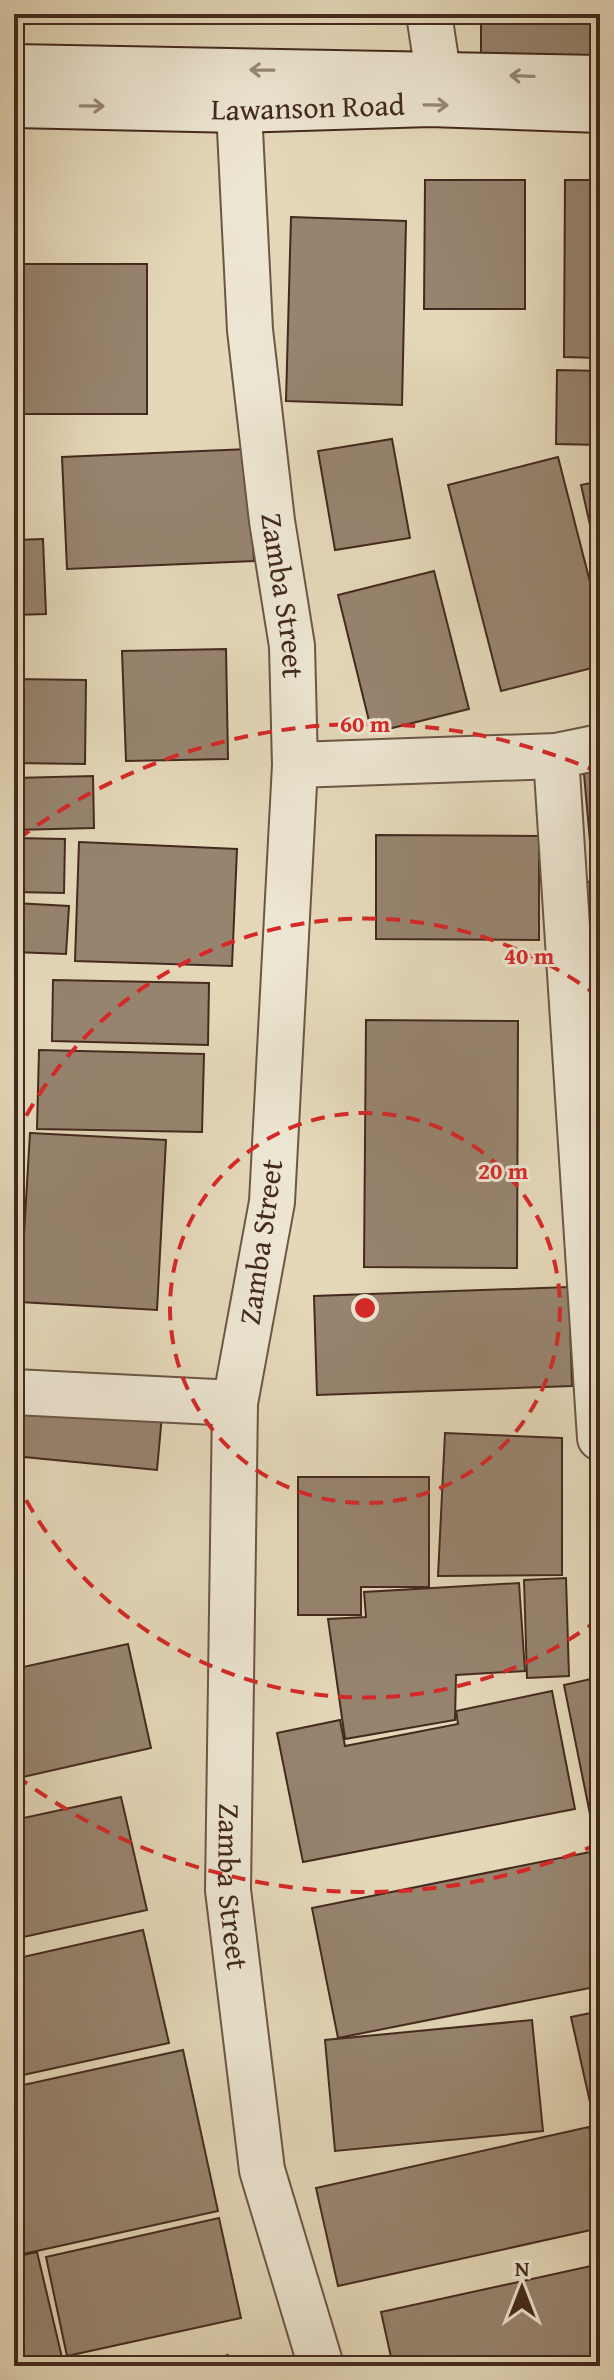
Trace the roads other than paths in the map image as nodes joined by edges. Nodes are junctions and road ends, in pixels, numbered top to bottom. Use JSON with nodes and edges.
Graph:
{"nodes":[{"id":1,"x":429,"y":14,"type":"edge"},
{"id":2,"x":14,"y":67,"type":"edge"},
{"id":3,"x":438,"y":73,"type":"junction"},
{"id":4,"x":600,"y":78,"type":"edge"},
{"id":5,"x":14,"y":105,"type":"edge"},
{"id":6,"x":239,"y":110,"type":"junction"},
{"id":7,"x":600,"y":110,"type":"edge"},
{"id":8,"x":600,"y":747,"type":"edge"},
{"id":9,"x":556,"y":756,"type":"junction"},
{"id":10,"x":295,"y":765,"type":"junction"},
{"id":11,"x":14,"y":1392,"type":"edge"},
{"id":12,"x":235,"y":1403,"type":"junction"},
{"id":13,"x":600,"y":1438,"type":"edge"},
{"id":14,"x":321,"y":2366,"type":"edge"}],
"edges":[{"from":1,"to":3,"type":"street"},
{"from":3,"to":2,"type":"street","name":"Lawanson Road","one_way":true},
{"from":4,"to":3,"type":"street","name":"Lawanson Road","one_way":true},
{"from":5,"to":6,"type":"street","name":"Lawanson Road","one_way":true},
{"from":6,"to":7,"type":"street","name":"Lawanson Road","one_way":true},
{"from":6,"to":10,"type":"street","name":"Zamba Street"},
{"from":8,"to":9,"type":"street"},
{"from":9,"to":10,"type":"street"},
{"from":9,"to":13,"type":"street"},
{"from":10,"to":12,"type":"street","name":"Zamba Street"},
{"from":11,"to":12,"type":"street"},
{"from":12,"to":14,"type":"street","name":"Zamba Street"}]}
